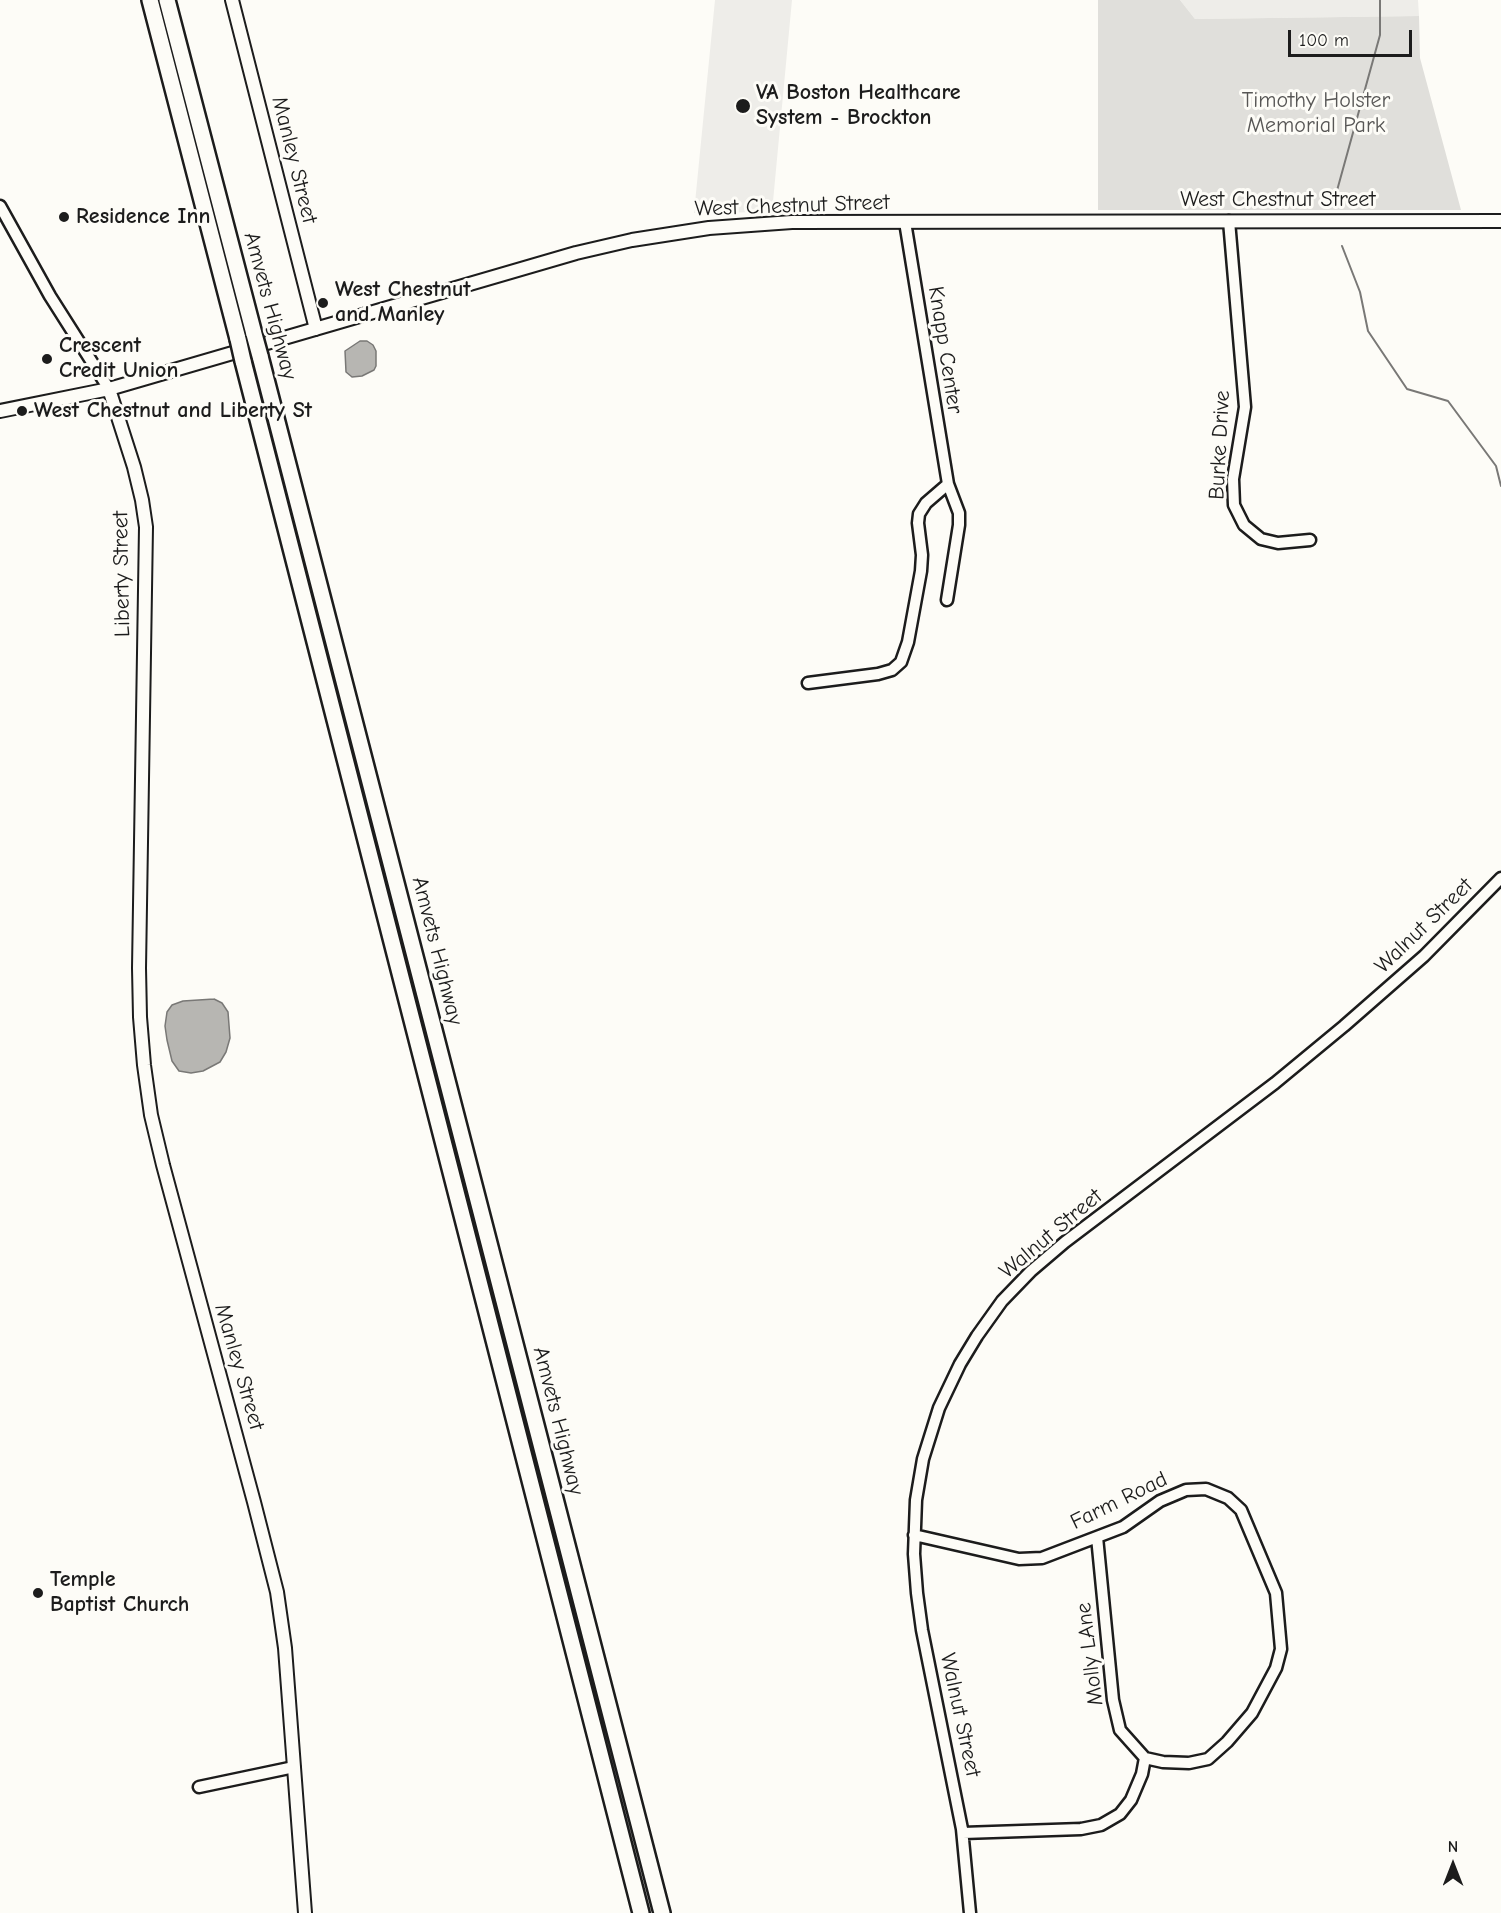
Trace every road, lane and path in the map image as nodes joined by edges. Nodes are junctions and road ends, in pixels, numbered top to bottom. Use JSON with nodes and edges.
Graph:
{"nodes":[{"id":1,"x":150,"y":0,"type":"edge"},
{"id":2,"x":167,"y":0,"type":"edge"},
{"id":3,"x":232,"y":0,"type":"edge"},
{"id":4,"x":0,"y":206,"type":"edge"},
{"id":5,"x":1229,"y":221,"type":"junction"},
{"id":6,"x":1501,"y":221,"type":"edge"},
{"id":7,"x":904,"y":222,"type":"junction"},
{"id":8,"x":316,"y":329,"type":"junction"},
{"id":9,"x":109,"y":389,"type":"junction"},
{"id":10,"x":0,"y":411,"type":"edge"},
{"id":11,"x":948,"y":484,"type":"junction"},
{"id":12,"x":1310,"y":540,"type":"dead end"},
{"id":13,"x":946,"y":600,"type":"dead end"},
{"id":14,"x":808,"y":683,"type":"dead end"},
{"id":15,"x":141,"y":833,"type":"joint"},
{"id":16,"x":1501,"y":878,"type":"edge"},
{"id":17,"x":914,"y":1535,"type":"junction"},
{"id":18,"x":1097,"y":1536,"type":"junction"},
{"id":19,"x":1145,"y":1758,"type":"junction"},
{"id":20,"x":294,"y":1767,"type":"junction"},
{"id":21,"x":199,"y":1787,"type":"dead end"},
{"id":22,"x":963,"y":1833,"type":"junction"},
{"id":23,"x":305,"y":1913,"type":"edge"},
{"id":24,"x":641,"y":1913,"type":"edge"},
{"id":25,"x":662,"y":1913,"type":"edge"},
{"id":26,"x":970,"y":1913,"type":"edge"}],
"edges":[{"from":1,"to":24,"type":"highway","name":"Amvets Highway","bridge":true},
{"from":2,"to":25,"type":"highway","name":"Amvets Highway","bridge":true},
{"from":3,"to":8,"type":"main road","name":"Manley Street"},
{"from":4,"to":9,"type":"street","name":"Liberty Street"},
{"from":5,"to":6,"type":"main road","name":"West Chestnut Street"},
{"from":5,"to":7,"type":"main road","name":"West Chestnut Street"},
{"from":5,"to":12,"type":"street","name":"Burke Drive"},
{"from":7,"to":8,"type":"main road","name":"West Chestnut Street"},
{"from":7,"to":11,"type":"street","name":"Knapp Center"},
{"from":8,"to":9,"type":"main road","name":"West Chestnut Street"},
{"from":9,"to":10,"type":"main road","name":"West Chestnut Street"},
{"from":9,"to":15,"type":"main road","name":"Liberty Street"},
{"from":11,"to":13,"type":"street","name":"Knapp Center"},
{"from":11,"to":14,"type":"street"},
{"from":15,"to":20,"type":"main road","name":"Manley Street"},
{"from":16,"to":17,"type":"street","name":"Walnut Street"},
{"from":17,"to":18,"type":"street","name":"Farm Road"},
{"from":17,"to":22,"type":"street","name":"Walnut Street"},
{"from":18,"to":19,"type":"street","name":"Molly LAne"},
{"from":18,"to":19,"type":"street","name":"Farm Road"},
{"from":19,"to":22,"type":"street"},
{"from":20,"to":21,"type":"street"},
{"from":20,"to":23,"type":"main road","name":"Manley Street"},
{"from":22,"to":26,"type":"street","name":"Walnut Street"}]}
